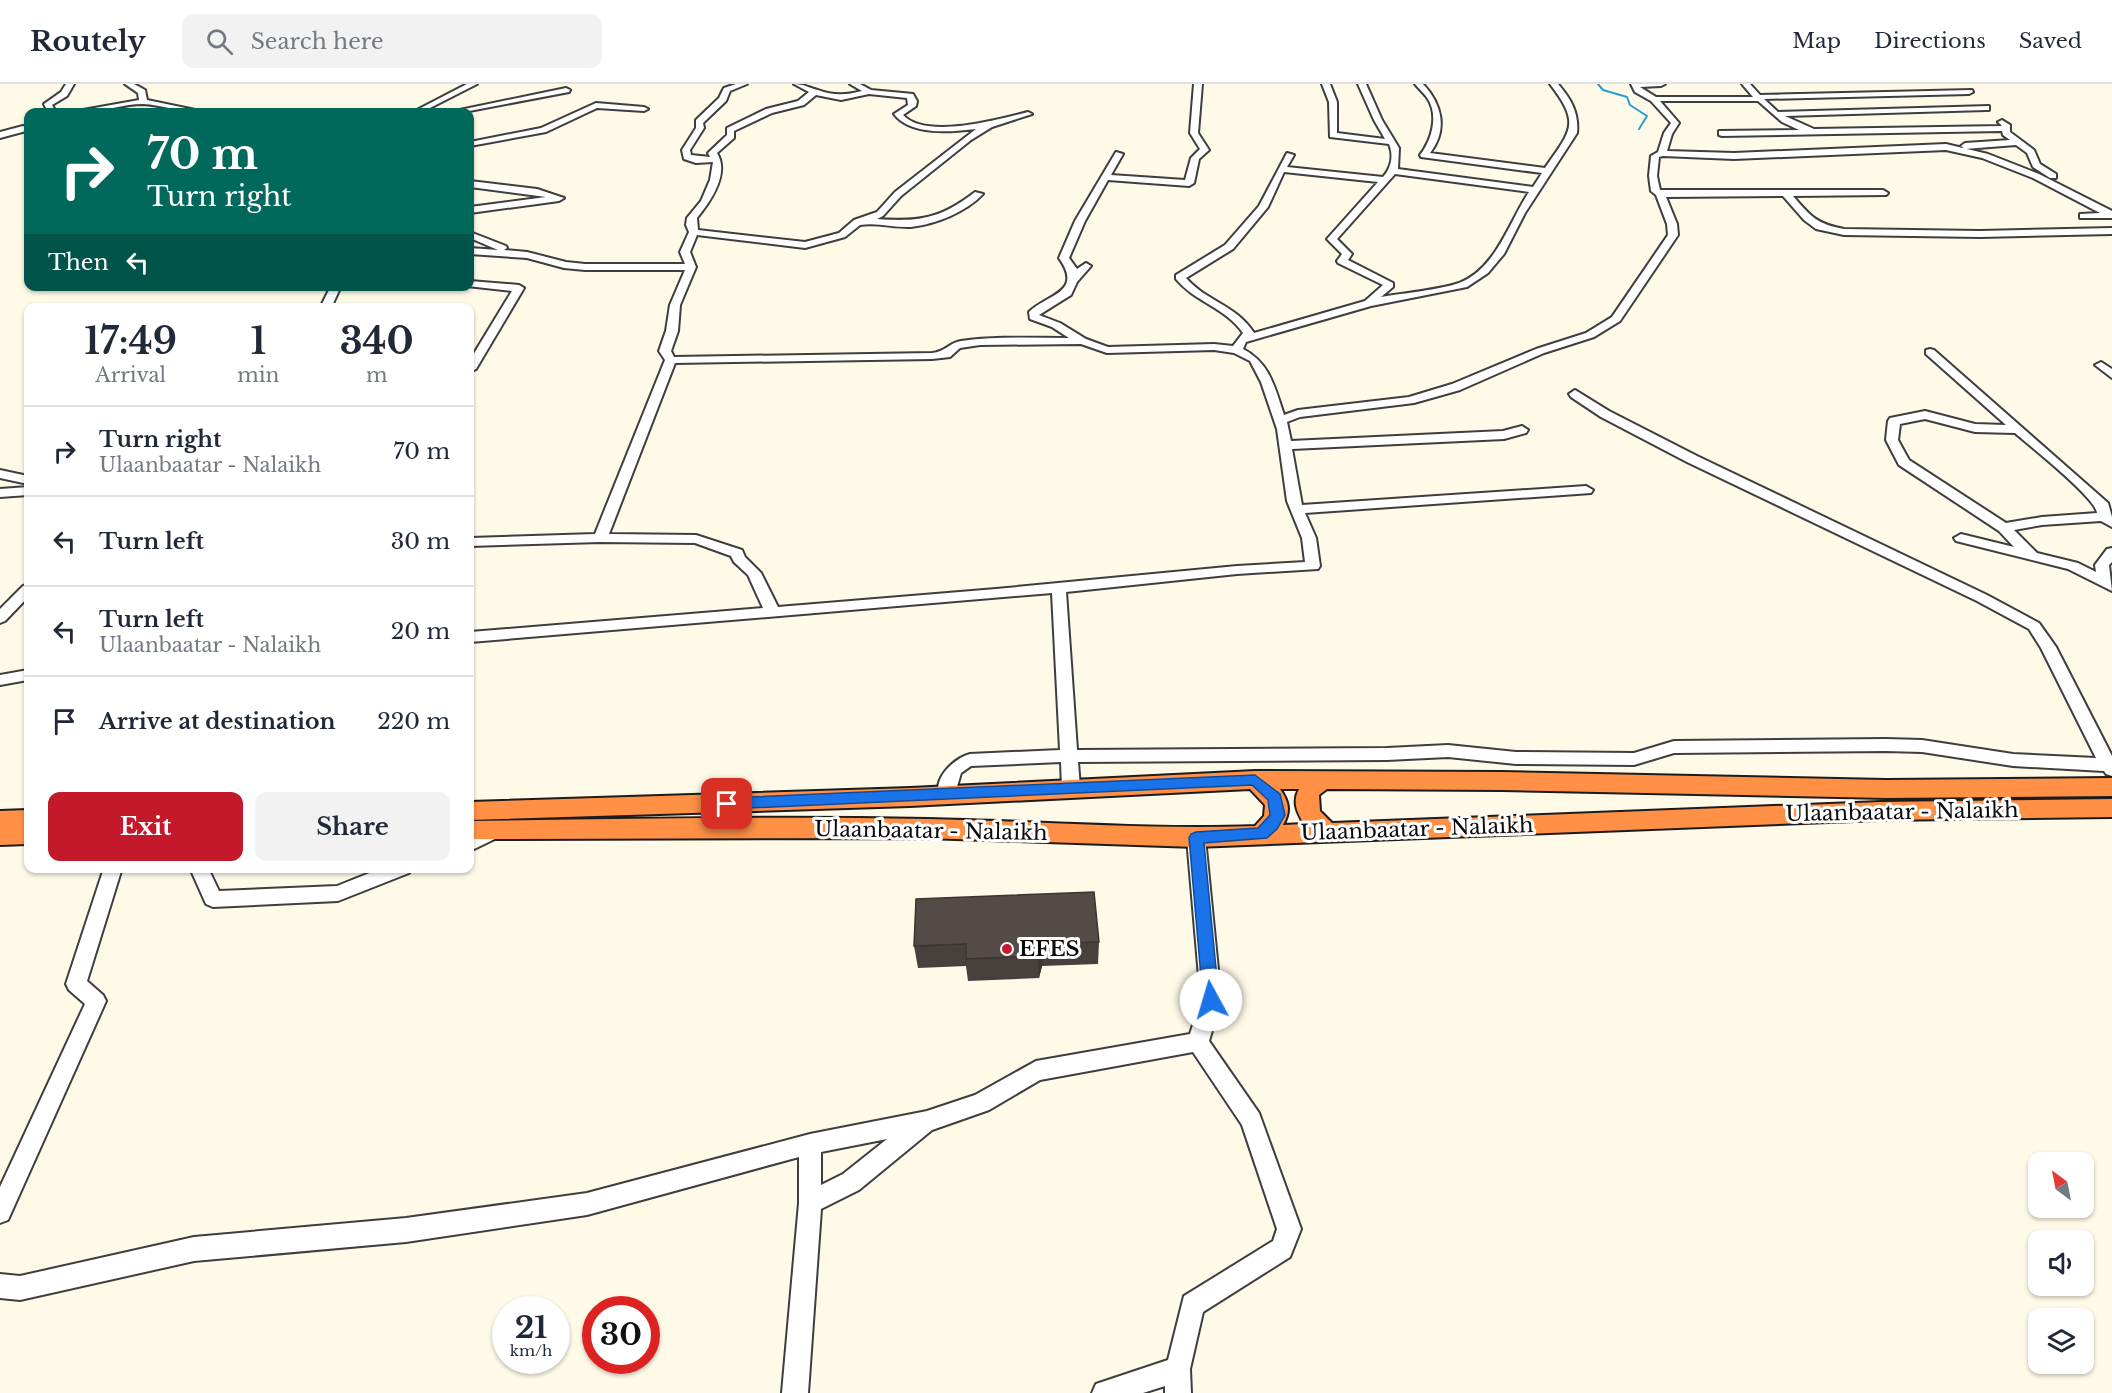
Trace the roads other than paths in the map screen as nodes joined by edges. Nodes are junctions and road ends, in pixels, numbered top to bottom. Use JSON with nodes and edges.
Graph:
{"nodes":[{"id":1,"x":70,"y":84,"type":"edge"},
{"id":2,"x":129,"y":84,"type":"edge"},
{"id":3,"x":473,"y":84,"type":"edge"},
{"id":4,"x":743,"y":84,"type":"edge"},
{"id":5,"x":798,"y":84,"type":"edge"},
{"id":6,"x":854,"y":84,"type":"edge"},
{"id":7,"x":1198,"y":84,"type":"edge"},
{"id":8,"x":1326,"y":84,"type":"edge"},
{"id":9,"x":1362,"y":84,"type":"edge"},
{"id":10,"x":1419,"y":84,"type":"edge"},
{"id":11,"x":1554,"y":84,"type":"edge"},
{"id":12,"x":1635,"y":84,"type":"edge"},
{"id":13,"x":1661,"y":84,"type":"edge"},
{"id":14,"x":1746,"y":84,"type":"edge"},
{"id":15,"x":1955,"y":84,"type":"edge"},
{"id":16,"x":1883,"y":85,"type":"edge"},
{"id":17,"x":566,"y":90,"type":"dead end"},
{"id":18,"x":814,"y":92,"type":"junction"},
{"id":19,"x":869,"y":92,"type":"junction"},
{"id":20,"x":1968,"y":92,"type":"junction"},
{"id":21,"x":1911,"y":95,"type":"junction"},
{"id":22,"x":1759,"y":98,"type":"junction"},
{"id":23,"x":1654,"y":99,"type":"junction"},
{"id":24,"x":143,"y":102,"type":"junction"},
{"id":25,"x":50,"y":108,"type":"edge"},
{"id":26,"x":103,"y":108,"type":"edge"},
{"id":27,"x":178,"y":108,"type":"edge"},
{"id":28,"x":425,"y":108,"type":"edge"},
{"id":29,"x":474,"y":108,"type":"edge"},
{"id":30,"x":644,"y":109,"type":"dead end"},
{"id":31,"x":1992,"y":112,"type":"junction"},
{"id":32,"x":1028,"y":114,"type":"dead end"},
{"id":33,"x":1777,"y":114,"type":"junction"},
{"id":34,"x":989,"y":125,"type":"junction"},
{"id":35,"x":2006,"y":128,"type":"junction"},
{"id":36,"x":24,"y":130,"type":"edge"},
{"id":37,"x":1814,"y":132,"type":"junction"},
{"id":38,"x":1722,"y":133,"type":"dead end"},
{"id":39,"x":0,"y":135,"type":"edge"},
{"id":40,"x":1390,"y":142,"type":"junction"},
{"id":41,"x":2019,"y":142,"type":"junction"},
{"id":42,"x":474,"y":143,"type":"edge"},
{"id":43,"x":1946,"y":147,"type":"junction"},
{"id":44,"x":1899,"y":149,"type":"junction"},
{"id":45,"x":1662,"y":153,"type":"junction"},
{"id":46,"x":1119,"y":154,"type":"dead end"},
{"id":47,"x":1290,"y":156,"type":"dead end"},
{"id":48,"x":716,"y":159,"type":"junction"},
{"id":49,"x":1281,"y":169,"type":"junction"},
{"id":50,"x":1393,"y":171,"type":"junction"},
{"id":51,"x":1547,"y":171,"type":"junction"},
{"id":52,"x":1106,"y":177,"type":"junction"},
{"id":53,"x":1383,"y":180,"type":"junction"},
{"id":54,"x":474,"y":185,"type":"edge"},
{"id":55,"x":493,"y":187,"type":"junction"},
{"id":56,"x":1535,"y":190,"type":"junction"},
{"id":57,"x":1883,"y":193,"type":"dead end"},
{"id":58,"x":978,"y":194,"type":"dead end"},
{"id":59,"x":1660,"y":194,"type":"junction"},
{"id":60,"x":1786,"y":195,"type":"junction"},
{"id":61,"x":474,"y":201,"type":"edge"},
{"id":62,"x":474,"y":202,"type":"edge"},
{"id":63,"x":2112,"y":204,"type":"edge"},
{"id":64,"x":2112,"y":214,"type":"edge"},
{"id":65,"x":2083,"y":216,"type":"dead end"},
{"id":66,"x":865,"y":221,"type":"junction"},
{"id":67,"x":2112,"y":231,"type":"edge"},
{"id":68,"x":694,"y":232,"type":"junction"},
{"id":69,"x":474,"y":237,"type":"edge"},
{"id":70,"x":474,"y":251,"type":"edge"},
{"id":71,"x":517,"y":254,"type":"junction"},
{"id":72,"x":1086,"y":266,"type":"dead end"},
{"id":73,"x":690,"y":267,"type":"junction"},
{"id":74,"x":1072,"y":281,"type":"junction"},
{"id":75,"x":474,"y":284,"type":"edge"},
{"id":76,"x":1369,"y":303,"type":"junction"},
{"id":77,"x":1082,"y":341,"type":"junction"},
{"id":78,"x":1240,"y":345,"type":"junction"},
{"id":79,"x":1930,"y":352,"type":"dead end"},
{"id":80,"x":671,"y":360,"type":"junction"},
{"id":81,"x":474,"y":362,"type":"edge"},
{"id":82,"x":2101,"y":365,"type":"dead end"},
{"id":83,"x":2112,"y":375,"type":"edge"},
{"id":84,"x":1575,"y":394,"type":"dead end"},
{"id":85,"x":1279,"y":421,"type":"junction"},
{"id":86,"x":2018,"y":429,"type":"junction"},
{"id":87,"x":1522,"y":430,"type":"dead end"},
{"id":88,"x":1287,"y":445,"type":"junction"},
{"id":89,"x":0,"y":474,"type":"edge"},
{"id":90,"x":24,"y":479,"type":"edge"},
{"id":91,"x":1586,"y":490,"type":"dead end"},
{"id":92,"x":24,"y":491,"type":"edge"},
{"id":93,"x":0,"y":493,"type":"edge"},
{"id":94,"x":1298,"y":509,"type":"junction"},
{"id":95,"x":2108,"y":520,"type":"edge"},
{"id":96,"x":2004,"y":528,"type":"junction"},
{"id":97,"x":600,"y":538,"type":"junction"},
{"id":98,"x":1961,"y":538,"type":"dead end"},
{"id":99,"x":474,"y":542,"type":"edge"},
{"id":100,"x":2112,"y":552,"type":"edge"},
{"id":101,"x":2043,"y":558,"type":"junction"},
{"id":102,"x":2109,"y":585,"type":"edge"},
{"id":103,"x":1059,"y":588,"type":"junction"},
{"id":104,"x":24,"y":593,"type":"edge"},
{"id":105,"x":773,"y":613,"type":"junction"},
{"id":106,"x":0,"y":618,"type":"edge"},
{"id":107,"x":474,"y":637,"type":"edge"},
{"id":108,"x":24,"y":676,"type":"edge"},
{"id":109,"x":0,"y":680,"type":"edge"},
{"id":110,"x":1070,"y":756,"type":"junction"},
{"id":111,"x":2111,"y":772,"type":"edge"},
{"id":112,"x":1255,"y":780,"type":"junction"},
{"id":113,"x":1323,"y":780,"type":"junction"},
{"id":114,"x":1071,"y":788,"type":"junction"},
{"id":115,"x":948,"y":795,"type":"junction"},
{"id":116,"x":2112,"y":808,"type":"edge"},
{"id":117,"x":474,"y":812,"type":"edge"},
{"id":118,"x":24,"y":819,"type":"edge"},
{"id":119,"x":0,"y":820,"type":"edge"},
{"id":120,"x":474,"y":830,"type":"edge"},
{"id":121,"x":497,"y":830,"type":"junction"},
{"id":122,"x":1326,"y":832,"type":"junction"},
{"id":123,"x":1262,"y":834,"type":"junction"},
{"id":124,"x":24,"y":835,"type":"edge"},
{"id":125,"x":0,"y":836,"type":"edge"},
{"id":126,"x":1196,"y":838,"type":"junction"},
{"id":127,"x":474,"y":842,"type":"edge"},
{"id":128,"x":111,"y":873,"type":"edge"},
{"id":129,"x":201,"y":873,"type":"edge"},
{"id":130,"x":390,"y":873,"type":"edge"},
{"id":131,"x":1198,"y":1042,"type":"junction"},
{"id":132,"x":927,"y":1121,"type":"junction"},
{"id":133,"x":810,"y":1144,"type":"junction"},
{"id":134,"x":810,"y":1203,"type":"junction"},
{"id":135,"x":0,"y":1212,"type":"edge"},
{"id":136,"x":0,"y":1286,"type":"edge"},
{"id":137,"x":1178,"y":1381,"type":"edge"},
{"id":138,"x":795,"y":1393,"type":"edge"},
{"id":139,"x":1105,"y":1393,"type":"edge"}],
"edges":[{"from":1,"to":25,"type":"street"},
{"from":2,"to":24,"type":"street"},
{"from":3,"to":28,"type":"street"},
{"from":4,"to":48,"type":"street"},
{"from":5,"to":18,"type":"street"},
{"from":6,"to":19,"type":"street"},
{"from":7,"to":52,"type":"street"},
{"from":8,"to":40,"type":"street"},
{"from":9,"to":40,"type":"street"},
{"from":10,"to":51,"type":"street"},
{"from":11,"to":51,"type":"street"},
{"from":12,"to":13,"type":"street"},
{"from":12,"to":23,"type":"street"},
{"from":14,"to":22,"type":"street"},
{"from":15,"to":20,"type":"street"},
{"from":16,"to":21,"type":"street"},
{"from":17,"to":29,"type":"street"},
{"from":18,"to":19,"type":"street"},
{"from":18,"to":48,"type":"street"},
{"from":19,"to":34,"type":"street"},
{"from":20,"to":21,"type":"street"},
{"from":20,"to":31,"type":"street"},
{"from":21,"to":22,"type":"street"},
{"from":22,"to":23,"type":"street"},
{"from":22,"to":33,"type":"street"},
{"from":23,"to":45,"type":"street"},
{"from":24,"to":26,"type":"street"},
{"from":24,"to":27,"type":"street"},
{"from":30,"to":42,"type":"street"},
{"from":31,"to":33,"type":"street"},
{"from":31,"to":35,"type":"street"},
{"from":32,"to":34,"type":"street"},
{"from":33,"to":37,"type":"street"},
{"from":34,"to":66,"type":"street"},
{"from":35,"to":37,"type":"street"},
{"from":35,"to":41,"type":"street"},
{"from":36,"to":39,"type":"street"},
{"from":37,"to":38,"type":"street"},
{"from":37,"to":44,"type":"street"},
{"from":40,"to":50,"type":"street"},
{"from":41,"to":43,"type":"street"},
{"from":41,"to":63,"type":"street"},
{"from":43,"to":44,"type":"street"},
{"from":43,"to":64,"type":"street"},
{"from":44,"to":45,"type":"street"},
{"from":45,"to":59,"type":"street"},
{"from":46,"to":52,"type":"street"},
{"from":47,"to":49,"type":"street"},
{"from":48,"to":68,"type":"street"},
{"from":49,"to":53,"type":"street"},
{"from":49,"to":78,"type":"street"},
{"from":50,"to":53,"type":"street"},
{"from":50,"to":56,"type":"street"},
{"from":51,"to":56,"type":"street"},
{"from":52,"to":74,"type":"street"},
{"from":53,"to":76,"type":"street"},
{"from":54,"to":55,"type":"street"},
{"from":55,"to":61,"type":"street"},
{"from":55,"to":62,"type":"street"},
{"from":56,"to":76,"type":"street"},
{"from":57,"to":60,"type":"street"},
{"from":58,"to":66,"type":"street"},
{"from":59,"to":60,"type":"street"},
{"from":59,"to":85,"type":"street"},
{"from":60,"to":67,"type":"street"},
{"from":64,"to":65,"type":"street"},
{"from":66,"to":68,"type":"street"},
{"from":68,"to":73,"type":"street"},
{"from":69,"to":71,"type":"street"},
{"from":70,"to":71,"type":"street"},
{"from":71,"to":73,"type":"street"},
{"from":72,"to":74,"type":"street"},
{"from":73,"to":80,"type":"street"},
{"from":74,"to":77,"type":"street"},
{"from":75,"to":81,"type":"street"},
{"from":76,"to":78,"type":"street"},
{"from":77,"to":78,"type":"street"},
{"from":77,"to":80,"type":"street"},
{"from":78,"to":85,"type":"street"},
{"from":79,"to":86,"type":"street"},
{"from":80,"to":97,"type":"street"},
{"from":82,"to":83,"type":"street"},
{"from":84,"to":111,"type":"street"},
{"from":85,"to":88,"type":"street"},
{"from":86,"to":95,"type":"street"},
{"from":86,"to":96,"type":"street"},
{"from":87,"to":88,"type":"street"},
{"from":88,"to":94,"type":"street"},
{"from":89,"to":90,"type":"street"},
{"from":91,"to":94,"type":"street"},
{"from":92,"to":93,"type":"street"},
{"from":94,"to":103,"type":"street"},
{"from":95,"to":96,"type":"street"},
{"from":96,"to":101,"type":"street"},
{"from":97,"to":99,"type":"street"},
{"from":97,"to":105,"type":"street"},
{"from":98,"to":101,"type":"street"},
{"from":100,"to":102,"type":"street"},
{"from":101,"to":102,"type":"street"},
{"from":103,"to":105,"type":"street"},
{"from":103,"to":110,"type":"street"},
{"from":104,"to":106,"type":"street"},
{"from":105,"to":107,"type":"street"},
{"from":108,"to":109,"type":"street"},
{"from":110,"to":111,"type":"street"},
{"from":110,"to":114,"type":"street"},
{"from":110,"to":115,"type":"street"},
{"from":111,"to":113,"type":"highway","name":"Ulaanbaatar - Nalaikh"},
{"from":112,"to":113,"type":"highway","name":"Ulaanbaatar - Nalaikh"},
{"from":112,"to":114,"type":"highway","name":"Ulaanbaatar - Nalaikh"},
{"from":112,"to":123,"type":"highway"},
{"from":113,"to":122,"type":"highway"},
{"from":114,"to":115,"type":"highway","name":"Ulaanbaatar - Nalaikh"},
{"from":115,"to":117,"type":"highway","name":"Ulaanbaatar - Nalaikh"},
{"from":116,"to":122,"type":"highway","name":"Ulaanbaatar - Nalaikh"},
{"from":118,"to":119,"type":"highway"},
{"from":120,"to":121,"type":"highway","name":"Ulaanbaatar - Nalaikh"},
{"from":121,"to":126,"type":"highway","name":"Ulaanbaatar - Nalaikh"},
{"from":121,"to":127,"type":"street"},
{"from":122,"to":123,"type":"highway","name":"Ulaanbaatar - Nalaikh"},
{"from":123,"to":126,"type":"highway","name":"Ulaanbaatar - Nalaikh"},
{"from":124,"to":125,"type":"highway"},
{"from":126,"to":131,"type":"street"},
{"from":128,"to":135,"type":"street"},
{"from":129,"to":130,"type":"street"},
{"from":131,"to":132,"type":"street"},
{"from":131,"to":137,"type":"street"},
{"from":132,"to":133,"type":"street"},
{"from":132,"to":134,"type":"street"},
{"from":133,"to":134,"type":"street"},
{"from":133,"to":136,"type":"street"},
{"from":134,"to":138,"type":"street"},
{"from":137,"to":139,"type":"street"}]}
